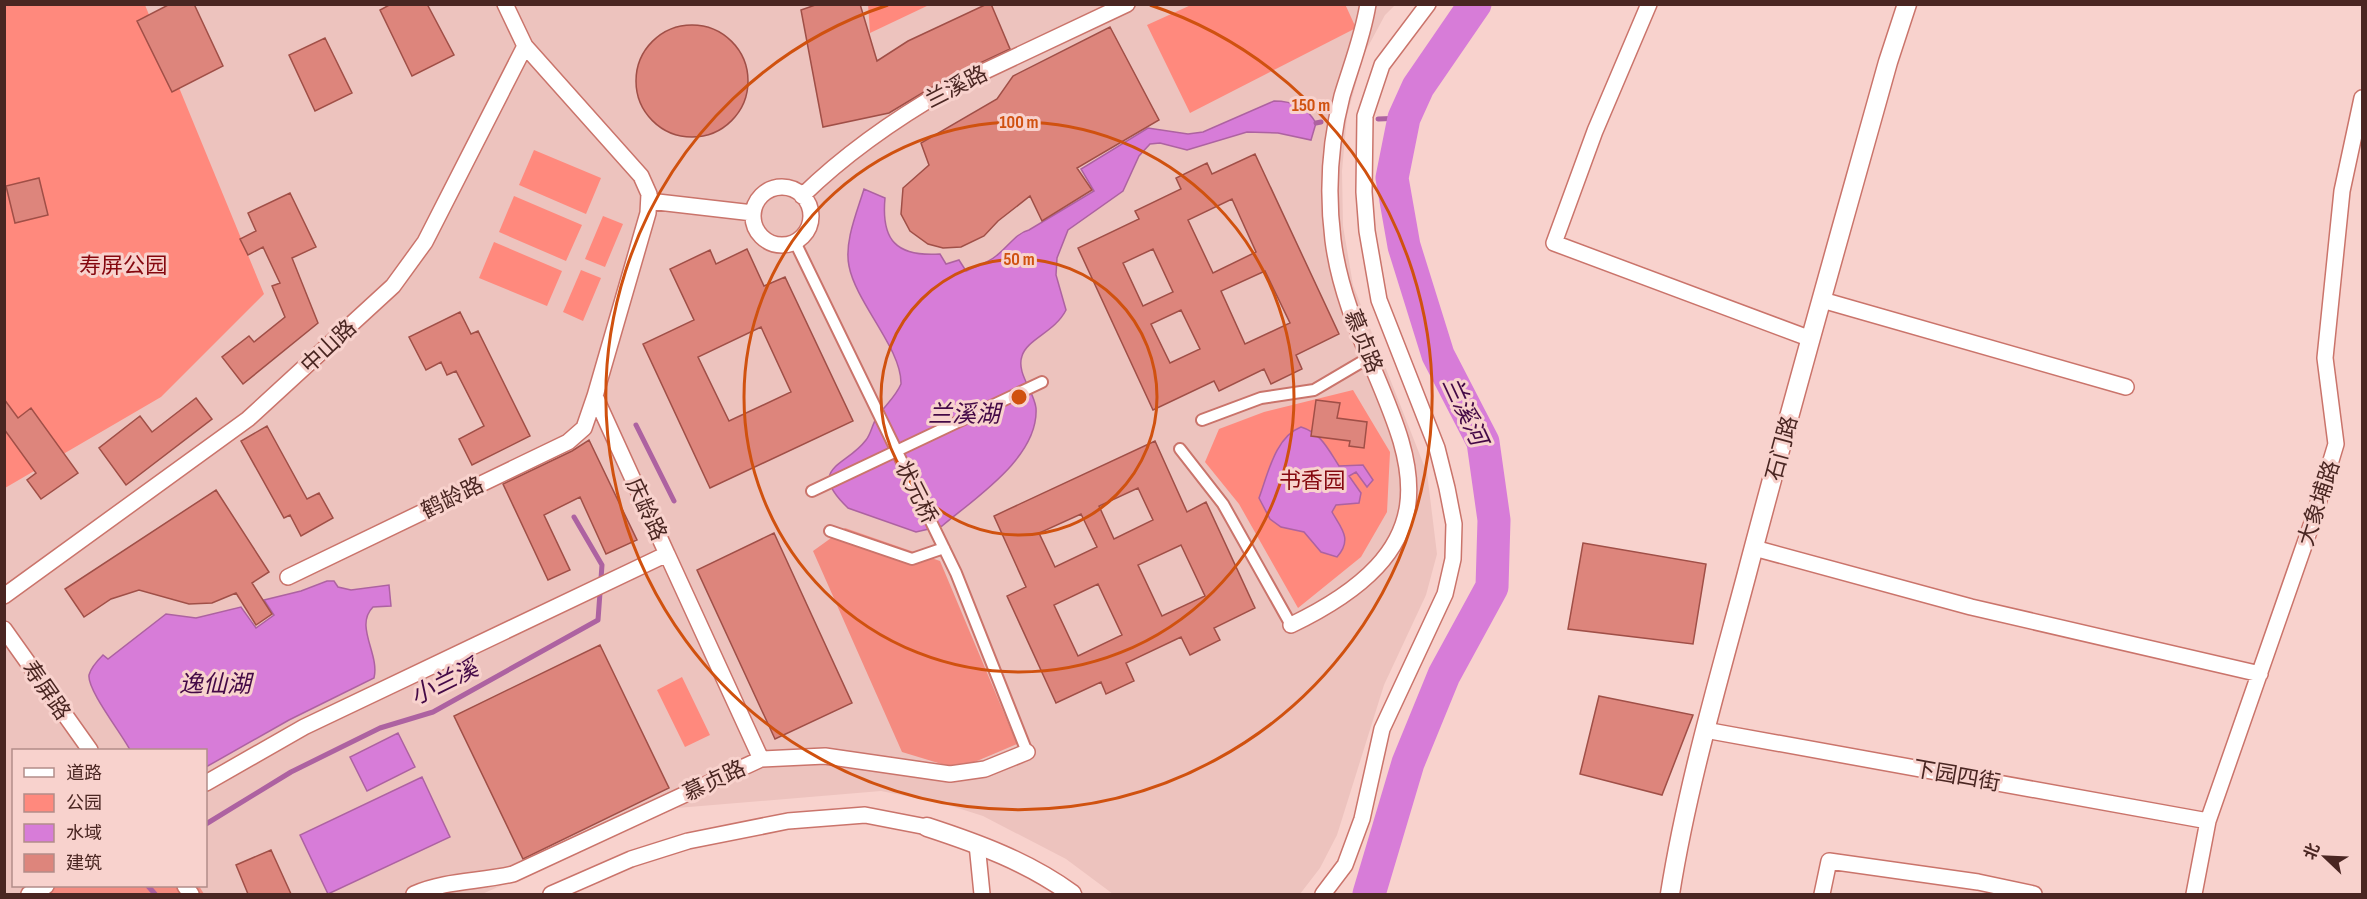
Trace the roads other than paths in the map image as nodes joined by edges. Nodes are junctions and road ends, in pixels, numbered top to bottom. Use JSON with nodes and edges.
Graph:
{"nodes":[{"id":1,"x":505,"y":4,"type":"edge"},
{"id":2,"x":1127,"y":4,"type":"edge"},
{"id":3,"x":1368,"y":4,"type":"edge"},
{"id":4,"x":1428,"y":4,"type":"edge"},
{"id":5,"x":1649,"y":4,"type":"edge"},
{"id":6,"x":1907,"y":4,"type":"edge"},
{"id":7,"x":525,"y":46,"type":"junction"},
{"id":8,"x":2362,"y":98,"type":"edge"},
{"id":9,"x":802,"y":196,"type":"junction"},
{"id":10,"x":649,"y":201,"type":"junction"},
{"id":11,"x":753,"y":213,"type":"junction"},
{"id":12,"x":795,"y":242,"type":"junction"},
{"id":13,"x":1822,"y":300,"type":"junction"},
{"id":14,"x":1811,"y":339,"type":"junction"},
{"id":15,"x":1370,"y":357,"type":"junction"},
{"id":16,"x":1040,"y":384,"type":"dead end"},
{"id":17,"x":2126,"y":387,"type":"dead end"},
{"id":18,"x":595,"y":396,"type":"junction"},
{"id":19,"x":1202,"y":420,"type":"dead end"},
{"id":20,"x":1180,"y":448,"type":"dead end"},
{"id":21,"x":896,"y":451,"type":"junction"},
{"id":22,"x":812,"y":491,"type":"dead end"},
{"id":23,"x":830,"y":531,"type":"dead end"},
{"id":24,"x":944,"y":548,"type":"junction"},
{"id":25,"x":1754,"y":548,"type":"junction"},
{"id":26,"x":667,"y":554,"type":"junction"},
{"id":27,"x":288,"y":578,"type":"dead end"},
{"id":28,"x":4,"y":596,"type":"edge"},
{"id":29,"x":1291,"y":626,"type":"joint"},
{"id":30,"x":4,"y":629,"type":"edge"},
{"id":31,"x":2259,"y":674,"type":"junction"},
{"id":32,"x":1705,"y":730,"type":"junction"},
{"id":33,"x":89,"y":749,"type":"edge"},
{"id":34,"x":1027,"y":752,"type":"joint"},
{"id":35,"x":760,"y":759,"type":"junction"},
{"id":36,"x":207,"y":782,"type":"edge"},
{"id":37,"x":2208,"y":821,"type":"junction"},
{"id":38,"x":927,"y":827,"type":"joint"},
{"id":39,"x":977,"y":844,"type":"junction"},
{"id":40,"x":414,"y":894,"type":"edge"},
{"id":41,"x":551,"y":894,"type":"edge"},
{"id":42,"x":981,"y":894,"type":"edge"},
{"id":43,"x":1072,"y":894,"type":"edge"},
{"id":44,"x":1323,"y":894,"type":"edge"},
{"id":45,"x":1670,"y":894,"type":"edge"},
{"id":46,"x":1822,"y":894,"type":"edge"},
{"id":47,"x":2034,"y":894,"type":"edge"},
{"id":48,"x":2194,"y":894,"type":"edge"}],
"edges":[{"from":1,"to":7,"type":"street"},
{"from":2,"to":9,"type":"street","name":"兰溪路"},
{"from":3,"to":15,"type":"street","name":"慕贞路"},
{"from":4,"to":44,"type":"street"},
{"from":5,"to":14,"type":"street"},
{"from":6,"to":13,"type":"street","name":"石门路"},
{"from":7,"to":10,"type":"street"},
{"from":7,"to":28,"type":"street","name":"中山路"},
{"from":8,"to":31,"type":"street","name":"大象埔路"},
{"from":9,"to":11,"type":"street"},
{"from":9,"to":12,"type":"street"},
{"from":10,"to":11,"type":"street"},
{"from":10,"to":18,"type":"street"},
{"from":11,"to":12,"type":"street"},
{"from":12,"to":21,"type":"street","name":"状元桥"},
{"from":13,"to":14,"type":"street","name":"石门路"},
{"from":13,"to":17,"type":"street"},
{"from":14,"to":25,"type":"street","name":"石门路"},
{"from":15,"to":19,"type":"street"},
{"from":15,"to":29,"type":"street","name":"慕贞路"},
{"from":16,"to":21,"type":"street","name":"状元桥"},
{"from":18,"to":26,"type":"street","name":"庆龄路"},
{"from":18,"to":27,"type":"street","name":"鹤龄路"},
{"from":20,"to":29,"type":"street"},
{"from":21,"to":22,"type":"street","name":"状元桥"},
{"from":21,"to":24,"type":"street","name":"状元桥"},
{"from":23,"to":24,"type":"street"},
{"from":24,"to":34,"type":"street","name":"状元桥"},
{"from":25,"to":31,"type":"street"},
{"from":25,"to":32,"type":"street","name":"石门路"},
{"from":26,"to":35,"type":"street"},
{"from":26,"to":36,"type":"street","name":"庆龄路"},
{"from":30,"to":33,"type":"street","name":"寿屏路"},
{"from":31,"to":37,"type":"street","name":"大象埔路"},
{"from":32,"to":37,"type":"street","name":"下园四街"},
{"from":32,"to":45,"type":"street","name":"石门路"},
{"from":34,"to":35,"type":"street","name":"慕贞路"},
{"from":35,"to":40,"type":"street","name":"慕贞路"},
{"from":37,"to":48,"type":"street","name":"大象埔路"},
{"from":38,"to":39,"type":"street"},
{"from":38,"to":41,"type":"street"},
{"from":39,"to":42,"type":"street"},
{"from":39,"to":43,"type":"street"},
{"from":46,"to":47,"type":"street"}]}
